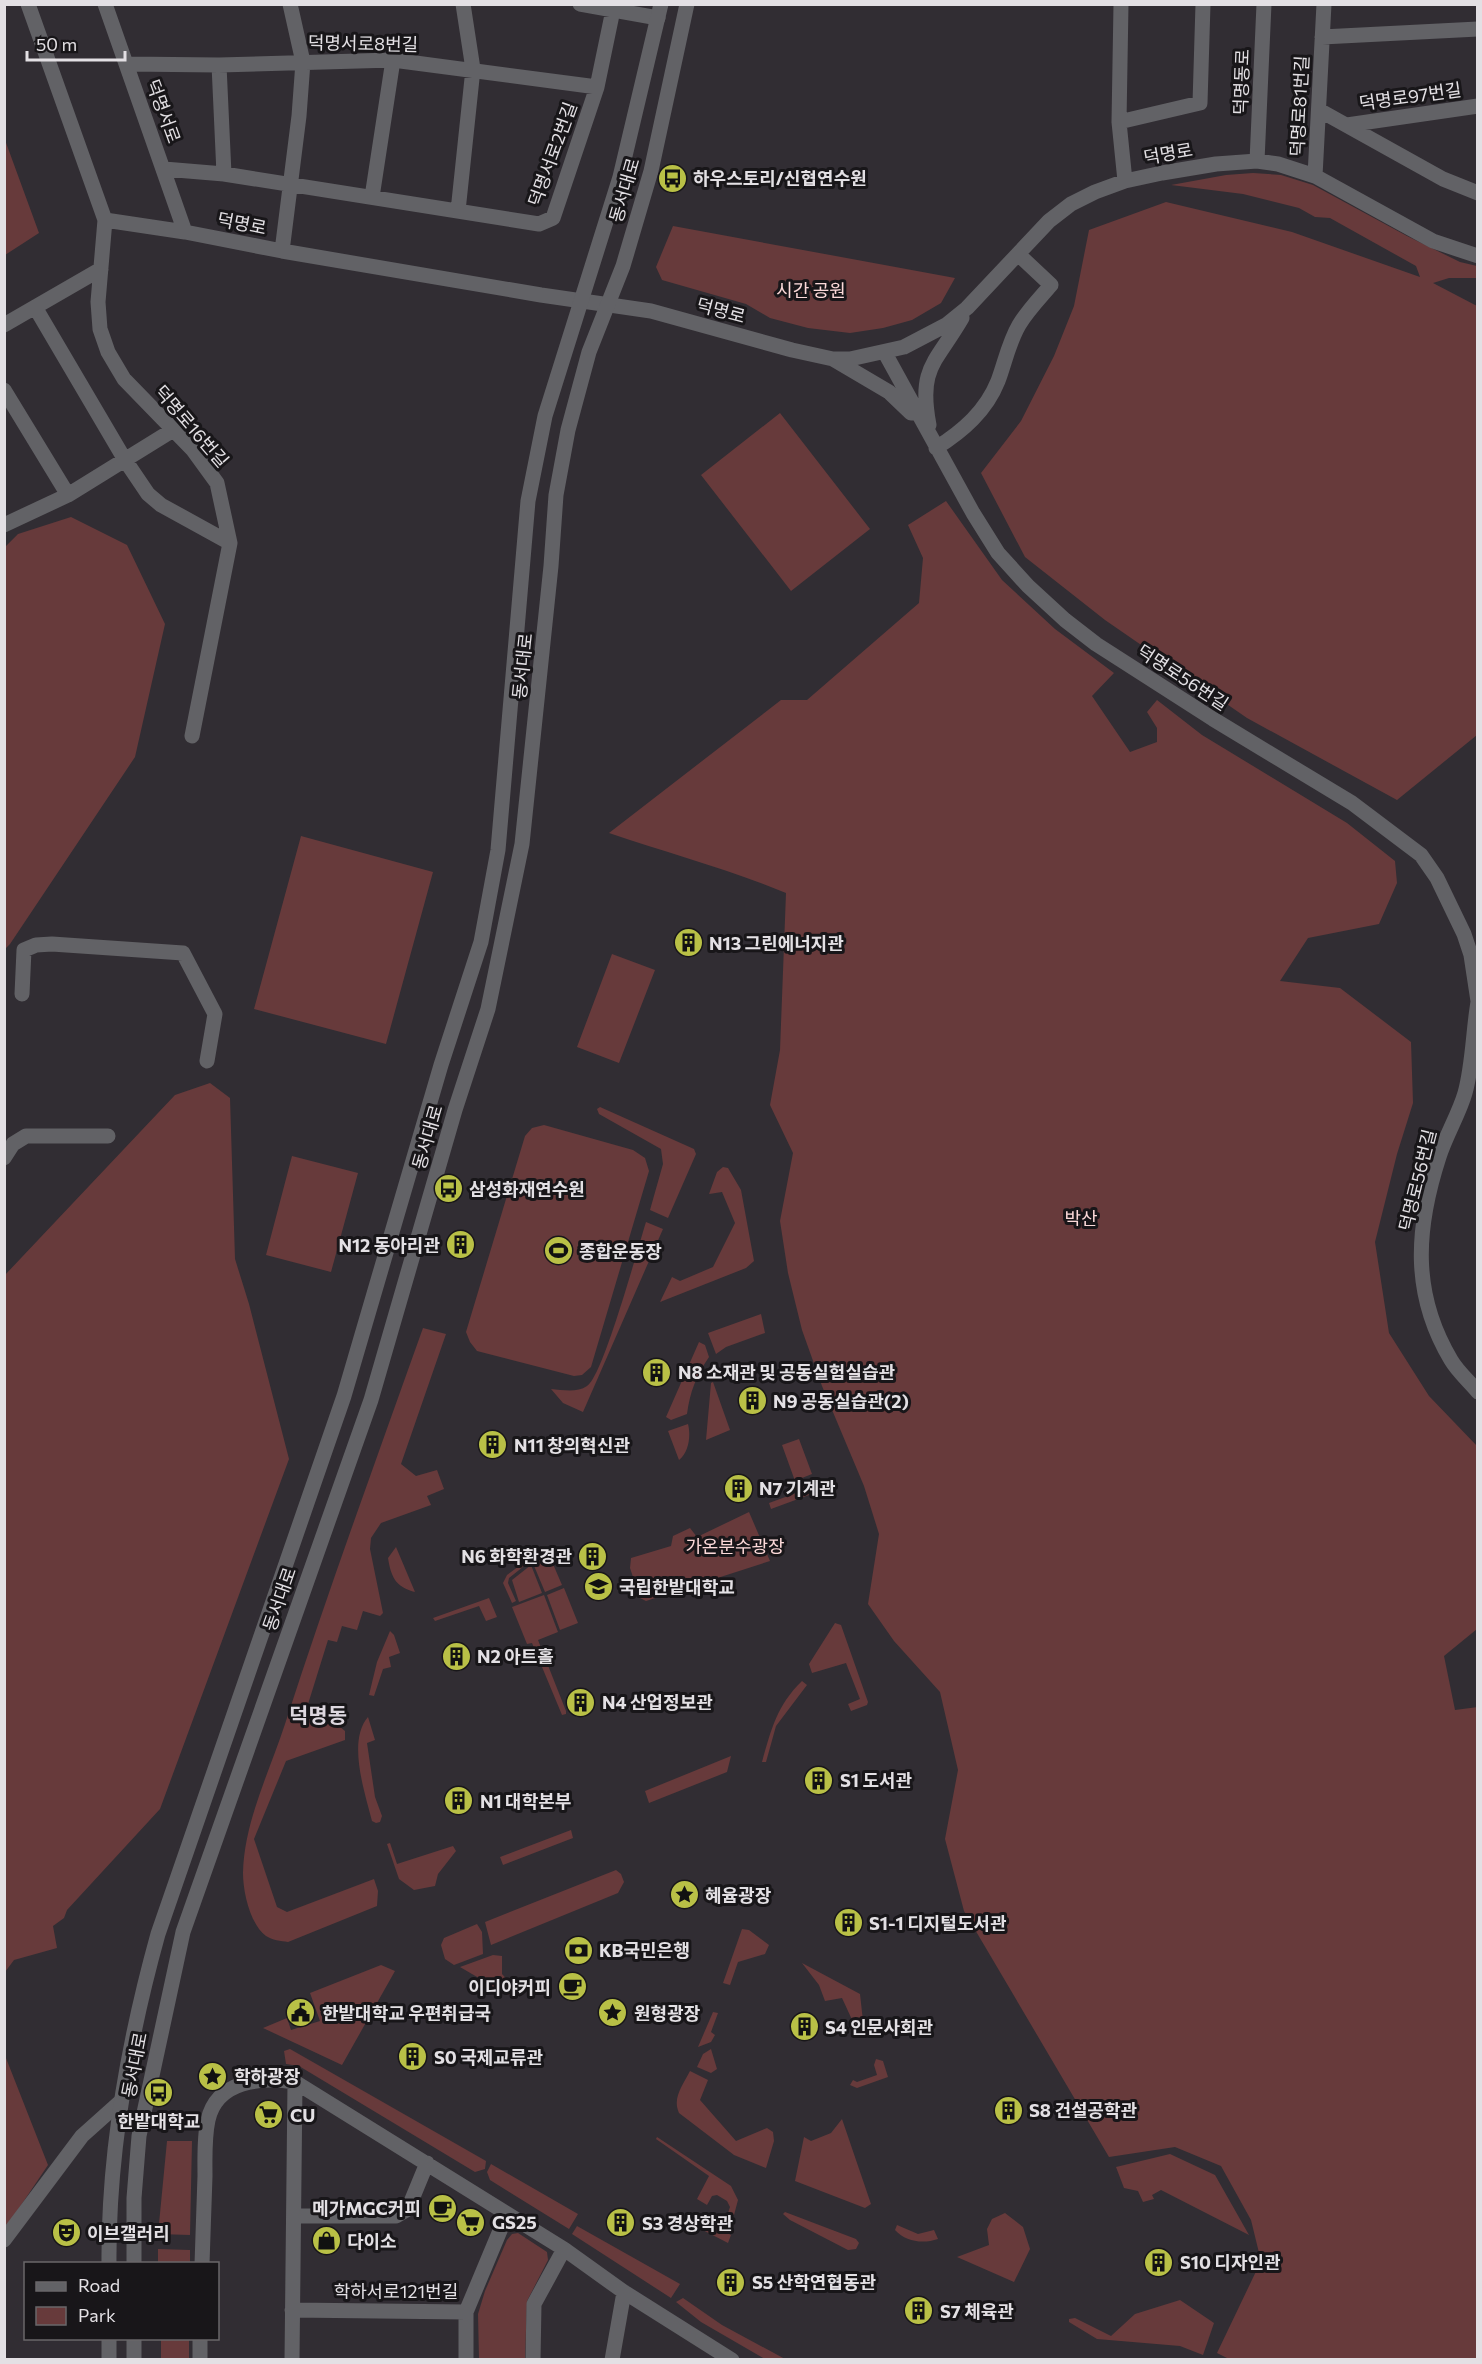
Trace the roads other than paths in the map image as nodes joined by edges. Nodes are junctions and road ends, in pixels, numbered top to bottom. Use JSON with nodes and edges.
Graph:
{"nodes":[{"id":1,"x":28,"y":4,"type":"edge"},
{"id":2,"x":105,"y":4,"type":"edge"},
{"id":3,"x":290,"y":4,"type":"edge"},
{"id":4,"x":463,"y":4,"type":"edge"},
{"id":5,"x":580,"y":4,"type":"edge"},
{"id":6,"x":687,"y":4,"type":"edge"},
{"id":7,"x":1121,"y":4,"type":"edge"},
{"id":8,"x":1203,"y":4,"type":"edge"},
{"id":9,"x":1264,"y":4,"type":"edge"},
{"id":10,"x":1324,"y":4,"type":"edge"},
{"id":11,"x":613,"y":10,"type":"junction"},
{"id":12,"x":660,"y":11,"type":"edge"},
{"id":13,"x":1478,"y":29,"type":"edge"},
{"id":14,"x":1322,"y":37,"type":"junction"},
{"id":15,"x":393,"y":60,"type":"junction"},
{"id":16,"x":303,"y":62,"type":"junction"},
{"id":17,"x":127,"y":64,"type":"junction"},
{"id":18,"x":219,"y":65,"type":"junction"},
{"id":19,"x":473,"y":69,"type":"junction"},
{"id":20,"x":597,"y":87,"type":"junction"},
{"id":21,"x":1478,"y":106,"type":"edge"},
{"id":22,"x":1319,"y":110,"type":"junction"},
{"id":23,"x":1119,"y":122,"type":"junction"},
{"id":24,"x":1347,"y":125,"type":"junction"},
{"id":25,"x":1257,"y":161,"type":"junction"},
{"id":26,"x":164,"y":169,"type":"junction"},
{"id":27,"x":224,"y":174,"type":"junction"},
{"id":28,"x":1315,"y":176,"type":"junction"},
{"id":29,"x":1125,"y":180,"type":"junction"},
{"id":30,"x":291,"y":185,"type":"junction"},
{"id":31,"x":1478,"y":193,"type":"edge"},
{"id":32,"x":372,"y":197,"type":"junction"},
{"id":33,"x":458,"y":211,"type":"junction"},
{"id":34,"x":105,"y":220,"type":"junction"},
{"id":35,"x":185,"y":232,"type":"junction"},
{"id":36,"x":282,"y":251,"type":"junction"},
{"id":37,"x":1018,"y":254,"type":"junction"},
{"id":38,"x":1478,"y":256,"type":"edge"},
{"id":39,"x":101,"y":269,"type":"junction"},
{"id":40,"x":580,"y":300,"type":"junction"},
{"id":41,"x":608,"y":305,"type":"junction"},
{"id":42,"x":35,"y":307,"type":"junction"},
{"id":43,"x":968,"y":308,"type":"junction"},
{"id":44,"x":4,"y":325,"type":"edge"},
{"id":45,"x":885,"y":353,"type":"junction"},
{"id":46,"x":833,"y":359,"type":"junction"},
{"id":47,"x":4,"y":390,"type":"edge"},
{"id":48,"x":173,"y":430,"type":"junction"},
{"id":49,"x":934,"y":444,"type":"junction"},
{"id":50,"x":125,"y":460,"type":"junction"},
{"id":51,"x":68,"y":495,"type":"junction"},
{"id":52,"x":4,"y":525,"type":"edge"},
{"id":53,"x":230,"y":543,"type":"junction"},
{"id":54,"x":192,"y":736,"type":"dead end"},
{"id":55,"x":22,"y":994,"type":"dead end"},
{"id":56,"x":1478,"y":1001,"type":"edge"},
{"id":57,"x":207,"y":1061,"type":"dead end"},
{"id":58,"x":108,"y":1136,"type":"dead end"},
{"id":59,"x":4,"y":1158,"type":"edge"},
{"id":60,"x":1478,"y":1392,"type":"edge"},
{"id":61,"x":295,"y":2082,"type":"junction"},
{"id":62,"x":120,"y":2102,"type":"junction"},
{"id":63,"x":427,"y":2163,"type":"junction"},
{"id":64,"x":507,"y":2214,"type":"junction"},
{"id":65,"x":294,"y":2216,"type":"junction"},
{"id":66,"x":4,"y":2240,"type":"edge"},
{"id":67,"x":564,"y":2249,"type":"junction"},
{"id":68,"x":108,"y":2262,"type":"edge"},
{"id":69,"x":134,"y":2262,"type":"edge"},
{"id":70,"x":202,"y":2262,"type":"edge"},
{"id":71,"x":624,"y":2292,"type":"junction"},
{"id":72,"x":292,"y":2310,"type":"junction"},
{"id":73,"x":466,"y":2312,"type":"junction"},
{"id":74,"x":109,"y":2340,"type":"edge"},
{"id":75,"x":134,"y":2340,"type":"edge"},
{"id":76,"x":200,"y":2340,"type":"edge"},
{"id":77,"x":109,"y":2360,"type":"edge"},
{"id":78,"x":134,"y":2360,"type":"edge"},
{"id":79,"x":200,"y":2360,"type":"edge"},
{"id":80,"x":292,"y":2360,"type":"edge"},
{"id":81,"x":466,"y":2360,"type":"edge"},
{"id":82,"x":533,"y":2360,"type":"edge"},
{"id":83,"x":612,"y":2360,"type":"edge"},
{"id":84,"x":732,"y":2360,"type":"edge"}],
"edges":[{"from":1,"to":34,"type":"street"},
{"from":2,"to":17,"type":"street","name":"덕명서로"},
{"from":3,"to":16,"type":"street"},
{"from":4,"to":19,"type":"street"},
{"from":5,"to":11,"type":"street"},
{"from":6,"to":41,"type":"street","name":"동서대로"},
{"from":7,"to":23,"type":"street"},
{"from":8,"to":23,"type":"street"},
{"from":9,"to":25,"type":"street","name":"덕명동로"},
{"from":10,"to":14,"type":"street","name":"덕명로81번길"},
{"from":11,"to":12,"type":"street"},
{"from":11,"to":20,"type":"street","name":"덕명서로2번길"},
{"from":12,"to":40,"type":"street","name":"동서대로"},
{"from":13,"to":14,"type":"street","name":"덕명로81번길"},
{"from":14,"to":22,"type":"street","name":"덕명로81번길"},
{"from":15,"to":16,"type":"street","name":"덕명서로8번길"},
{"from":15,"to":19,"type":"street","name":"덕명서로8번길"},
{"from":15,"to":32,"type":"street"},
{"from":16,"to":18,"type":"street","name":"덕명서로8번길"},
{"from":16,"to":30,"type":"street"},
{"from":17,"to":18,"type":"street","name":"덕명서로8번길"},
{"from":17,"to":26,"type":"street","name":"덕명서로"},
{"from":18,"to":27,"type":"street"},
{"from":19,"to":20,"type":"street","name":"덕명서로8번길"},
{"from":19,"to":33,"type":"street"},
{"from":20,"to":33,"type":"street","name":"덕명서로2번길"},
{"from":21,"to":24,"type":"street","name":"덕명로97번길"},
{"from":22,"to":24,"type":"street","name":"덕명로97번길"},
{"from":22,"to":28,"type":"street","name":"덕명로81번길"},
{"from":23,"to":29,"type":"street"},
{"from":24,"to":31,"type":"street","name":"덕명로97번길"},
{"from":25,"to":28,"type":"street","name":"덕명로"},
{"from":25,"to":29,"type":"street","name":"덕명로"},
{"from":26,"to":27,"type":"street","name":"덕명서로2번길"},
{"from":26,"to":35,"type":"street","name":"덕명서로"},
{"from":27,"to":30,"type":"street","name":"덕명서로2번길"},
{"from":28,"to":38,"type":"street","name":"덕명로"},
{"from":29,"to":37,"type":"street","name":"덕명로"},
{"from":30,"to":32,"type":"street","name":"덕명서로2번길"},
{"from":30,"to":36,"type":"street"},
{"from":32,"to":33,"type":"street","name":"덕명서로2번길"},
{"from":34,"to":35,"type":"street","name":"덕명로"},
{"from":34,"to":39,"type":"street","name":"덕명로16번길"},
{"from":35,"to":36,"type":"street","name":"덕명로"},
{"from":36,"to":40,"type":"street","name":"덕명로"},
{"from":37,"to":43,"type":"street","name":"덕명로"},
{"from":37,"to":49,"type":"street"},
{"from":39,"to":42,"type":"street"},
{"from":39,"to":48,"type":"street","name":"덕명로16번길"},
{"from":40,"to":41,"type":"street","name":"덕명로"},
{"from":40,"to":62,"type":"street","name":"동서대로"},
{"from":41,"to":46,"type":"street","name":"덕명로"},
{"from":41,"to":69,"type":"street","name":"동서대로"},
{"from":42,"to":44,"type":"street"},
{"from":42,"to":50,"type":"street"},
{"from":43,"to":45,"type":"street","name":"덕명로"},
{"from":43,"to":49,"type":"street"},
{"from":45,"to":46,"type":"street","name":"덕명로"},
{"from":45,"to":49,"type":"street","name":"덕명로56번길"},
{"from":46,"to":49,"type":"street"},
{"from":47,"to":51,"type":"street"},
{"from":48,"to":50,"type":"street"},
{"from":48,"to":53,"type":"street","name":"덕명로16번길"},
{"from":49,"to":56,"type":"street","name":"덕명로56번길"},
{"from":50,"to":51,"type":"street"},
{"from":50,"to":53,"type":"street"},
{"from":51,"to":52,"type":"street"},
{"from":53,"to":54,"type":"street","name":"덕명로16번길"},
{"from":55,"to":57,"type":"street"},
{"from":56,"to":60,"type":"street","name":"덕명로56번길"},
{"from":58,"to":59,"type":"street"},
{"from":61,"to":63,"type":"street"},
{"from":61,"to":65,"type":"street"},
{"from":61,"to":70,"type":"street"},
{"from":62,"to":66,"type":"street"},
{"from":62,"to":68,"type":"street","name":"동서대로"},
{"from":63,"to":64,"type":"street"},
{"from":63,"to":65,"type":"street"},
{"from":64,"to":67,"type":"street"},
{"from":64,"to":73,"type":"street","name":"학하서로121번길"},
{"from":65,"to":72,"type":"street"},
{"from":67,"to":71,"type":"street"},
{"from":67,"to":82,"type":"street"},
{"from":71,"to":83,"type":"street"},
{"from":71,"to":84,"type":"street"},
{"from":72,"to":73,"type":"street","name":"학하서로121번길"},
{"from":72,"to":80,"type":"street"},
{"from":73,"to":81,"type":"street"},
{"from":74,"to":77,"type":"street"},
{"from":75,"to":78,"type":"street"},
{"from":76,"to":79,"type":"street"}]}
